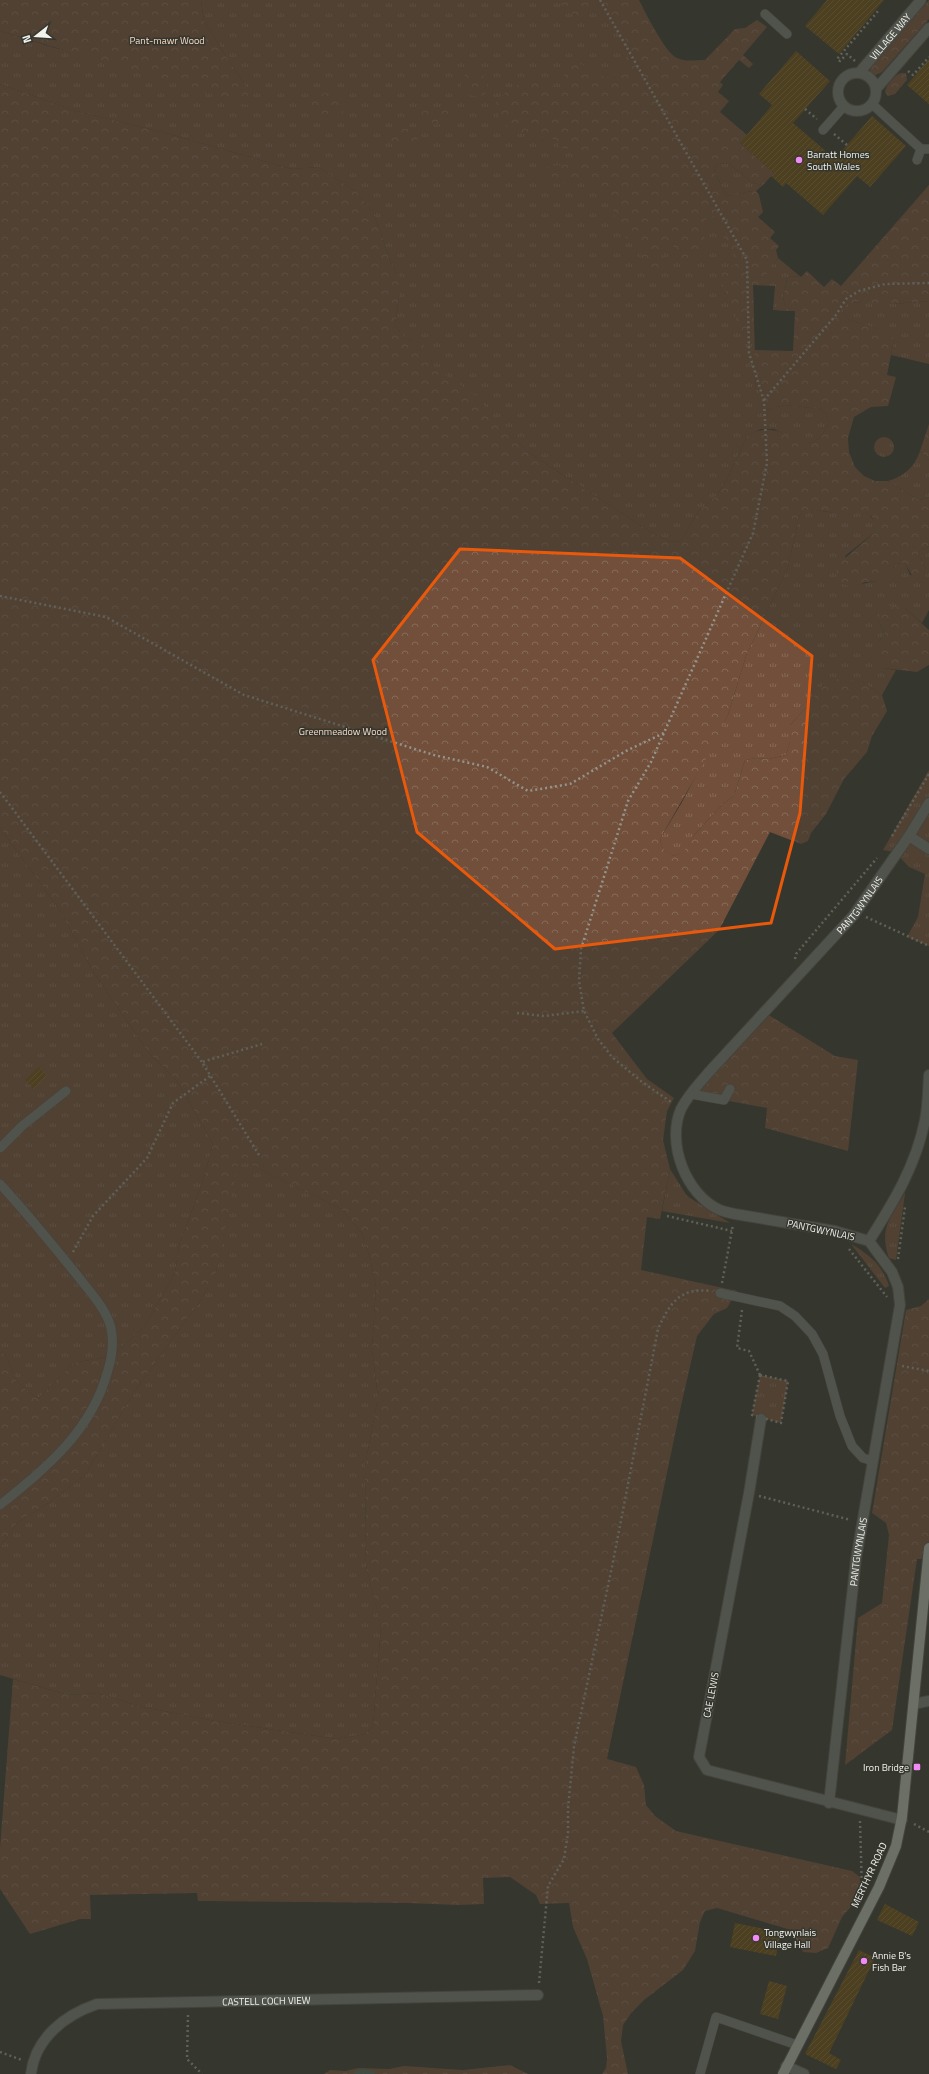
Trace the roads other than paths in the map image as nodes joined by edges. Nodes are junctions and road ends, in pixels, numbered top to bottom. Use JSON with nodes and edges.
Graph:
{"nodes":[{"id":1,"x":917,"y":1,"type":"edge"},
{"id":2,"x":765,"y":14,"type":"dead end"},
{"id":3,"x":929,"y":28,"type":"edge"},
{"id":4,"x":787,"y":34,"type":"dead end"},
{"id":5,"x":861,"y":71,"type":"junction"},
{"id":6,"x":876,"y":89,"type":"junction"},
{"id":7,"x":872,"y":104,"type":"junction"},
{"id":8,"x":844,"y":106,"type":"junction"},
{"id":9,"x":824,"y":128,"type":"road end"},
{"id":10,"x":925,"y":149,"type":"edge"},
{"id":11,"x":917,"y":160,"type":"dead end"},
{"id":12,"x":929,"y":803,"type":"edge"},
{"id":13,"x":909,"y":836,"type":"junction"},
{"id":14,"x":929,"y":849,"type":"edge"},
{"id":15,"x":929,"y":1075,"type":"edge"},
{"id":16,"x":730,"y":1089,"type":"dead end"},
{"id":17,"x":66,"y":1091,"type":"dead end"},
{"id":18,"x":691,"y":1094,"type":"junction"},
{"id":19,"x":927,"y":1119,"type":"edge"},
{"id":20,"x":0,"y":1148,"type":"edge"},
{"id":21,"x":0,"y":1184,"type":"edge"},
{"id":22,"x":869,"y":1241,"type":"junction"},
{"id":23,"x":720,"y":1293,"type":"road end"},
{"id":24,"x":761,"y":1419,"type":"road end"},
{"id":25,"x":874,"y":1461,"type":"junction"},
{"id":26,"x":0,"y":1505,"type":"edge"},
{"id":27,"x":929,"y":1548,"type":"edge"},
{"id":28,"x":929,"y":1701,"type":"edge"},
{"id":29,"x":914,"y":1704,"type":"junction"},
{"id":30,"x":829,"y":1803,"type":"junction"},
{"id":31,"x":902,"y":1819,"type":"junction"},
{"id":32,"x":538,"y":1996,"type":"road end"},
{"id":33,"x":797,"y":2045,"type":"junction"},
{"id":34,"x":784,"y":2070,"type":"edge"},
{"id":35,"x":30,"y":2074,"type":"edge"},
{"id":36,"x":700,"y":2074,"type":"edge"},
{"id":37,"x":804,"y":2074,"type":"edge"}],
"edges":[{"from":1,"to":5,"type":"street","name":"VILLAGE WAY"},
{"from":2,"to":4,"type":"lane"},
{"from":3,"to":6,"type":"street"},
{"from":5,"to":6,"type":"street"},
{"from":5,"to":8,"type":"street"},
{"from":6,"to":7,"type":"street"},
{"from":7,"to":8,"type":"street"},
{"from":7,"to":10,"type":"lane"},
{"from":8,"to":9,"type":"lane"},
{"from":10,"to":11,"type":"lane"},
{"from":12,"to":13,"type":"street","name":"PANTGWYNLAIS"},
{"from":13,"to":14,"type":"street"},
{"from":13,"to":18,"type":"street","name":"PANTGWYNLAIS"},
{"from":15,"to":19,"type":"street"},
{"from":16,"to":18,"type":"lane"},
{"from":17,"to":20,"type":"lane"},
{"from":18,"to":22,"type":"street","name":"PANTGWYNLAIS"},
{"from":19,"to":22,"type":"street"},
{"from":21,"to":26,"type":"lane"},
{"from":22,"to":25,"type":"street","name":"PANTGWYNLAIS"},
{"from":23,"to":25,"type":"lane"},
{"from":24,"to":30,"type":"street","name":"CAE LEWIS"},
{"from":25,"to":30,"type":"street","name":"PANTGWYNLAIS"},
{"from":27,"to":29,"type":"main road","name":"MERTHYR ROAD"},
{"from":28,"to":29,"type":"street"},
{"from":29,"to":31,"type":"main road","name":"MERTHYR ROAD"},
{"from":30,"to":31,"type":"street","name":"CAE LEWIS"},
{"from":31,"to":33,"type":"main road","name":"MERTHYR ROAD"},
{"from":32,"to":35,"type":"street","name":"CASTELL COCH VIEW"},
{"from":33,"to":34,"type":"main road","name":"MERTHYR ROAD"},
{"from":33,"to":36,"type":"lane"},
{"from":34,"to":37,"type":"street"}]}
